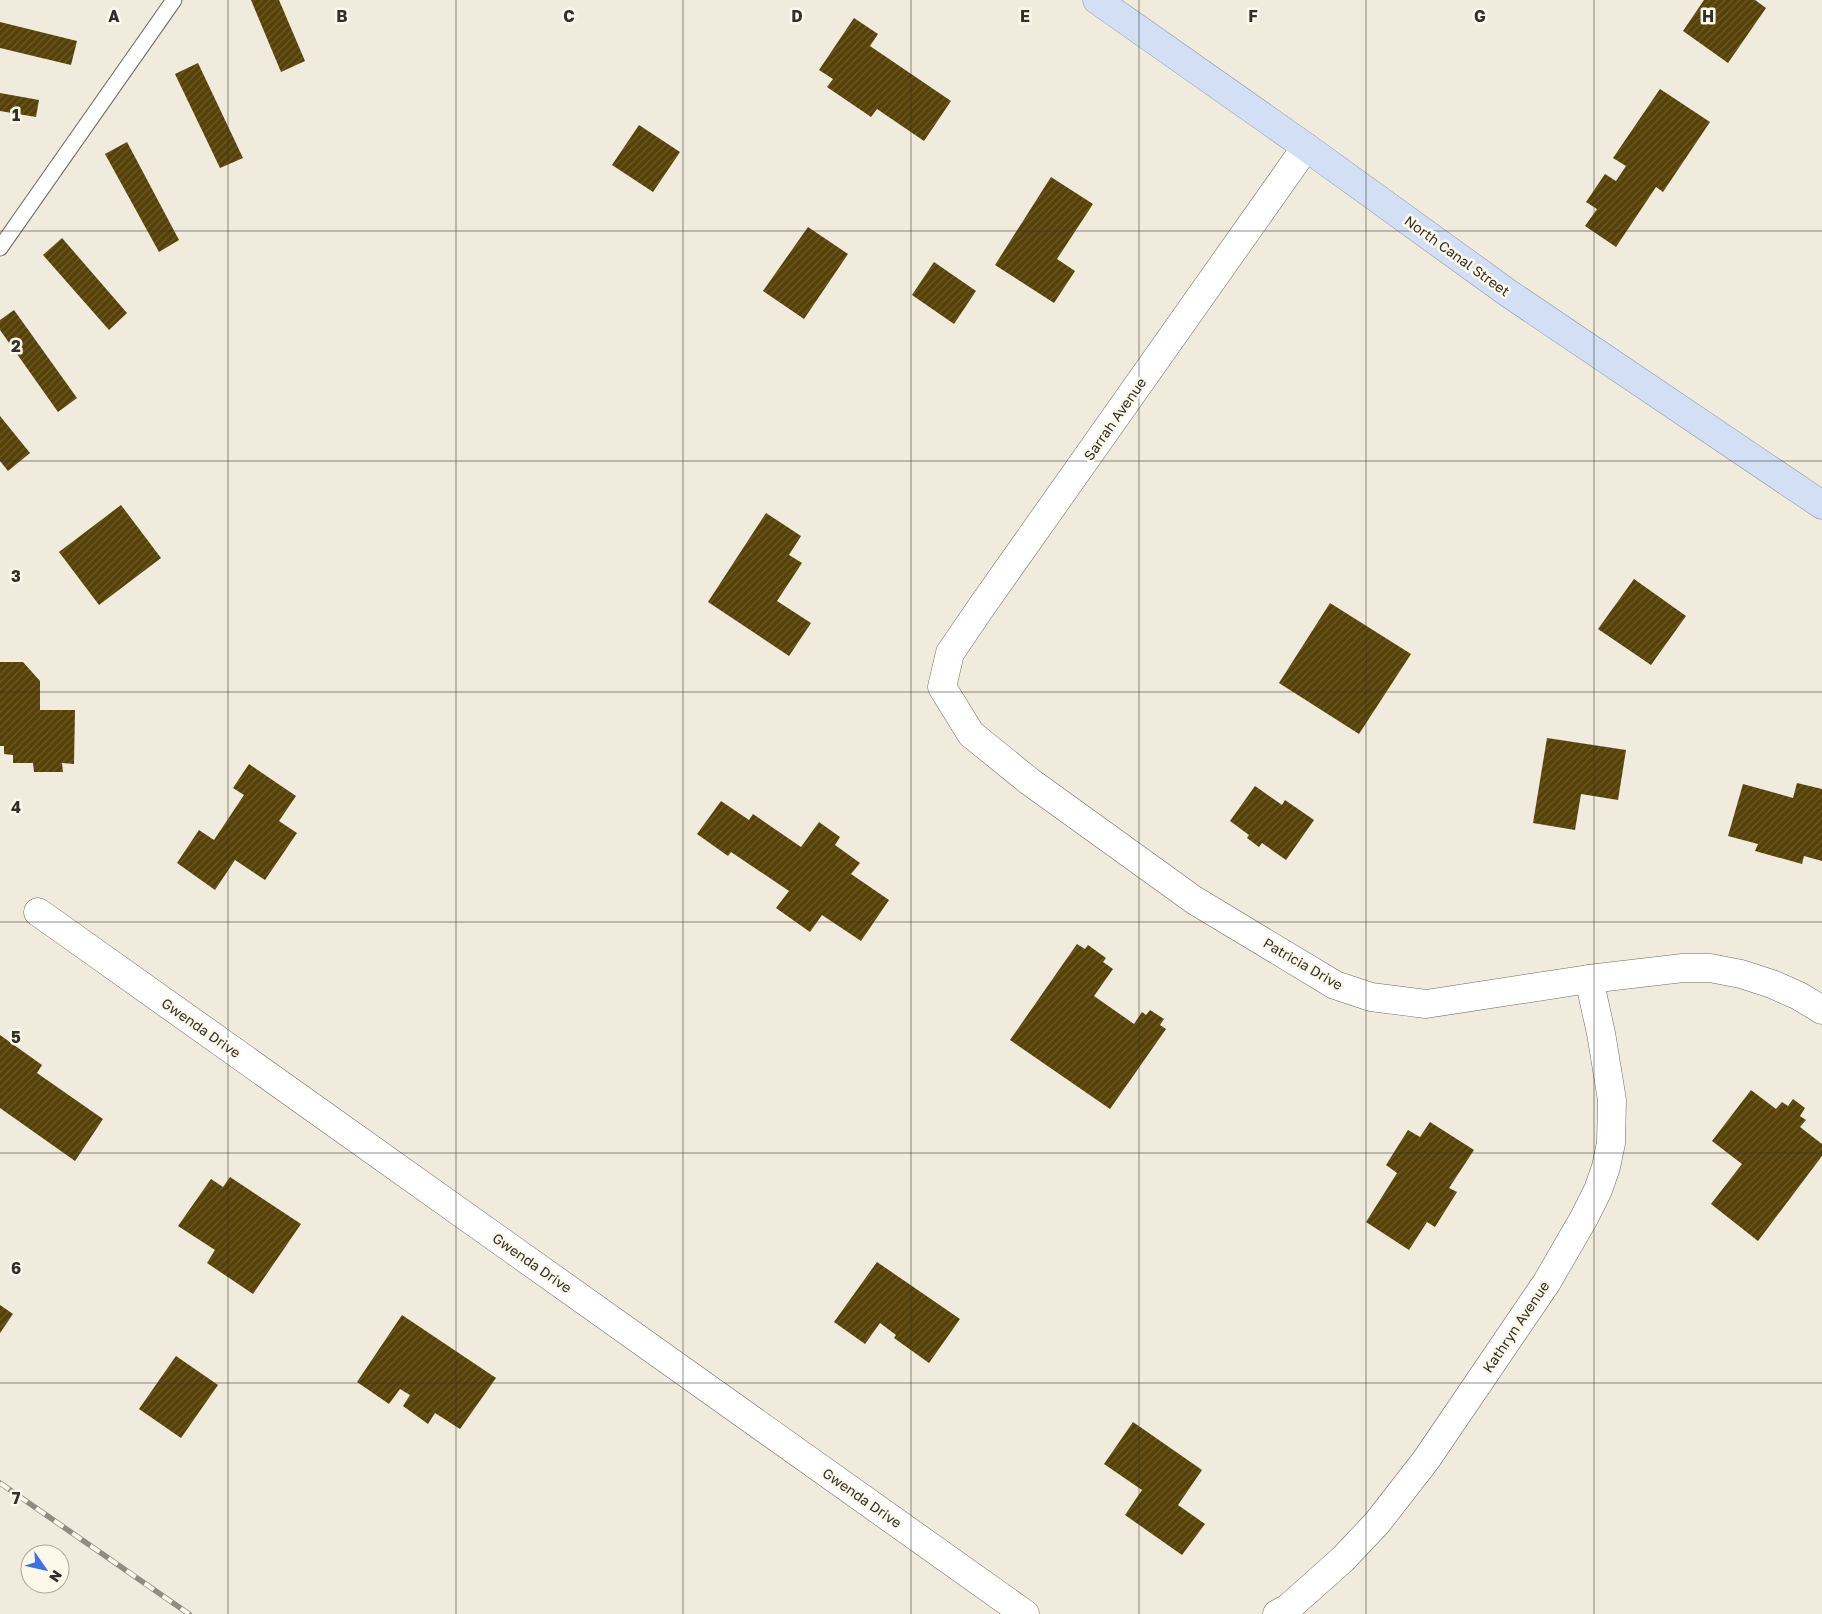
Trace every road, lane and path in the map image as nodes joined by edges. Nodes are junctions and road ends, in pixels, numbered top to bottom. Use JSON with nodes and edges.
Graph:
{"nodes":[{"id":1,"x":174,"y":0,"type":"edge"},
{"id":2,"x":1097,"y":0,"type":"edge"},
{"id":3,"x":1306,"y":147,"type":"junction"},
{"id":4,"x":0,"y":248,"type":"edge"},
{"id":5,"x":1822,"y":505,"type":"edge"},
{"id":6,"x":947,"y":696,"type":"joint"},
{"id":7,"x":38,"y":912,"type":"dead end"},
{"id":8,"x":1589,"y":979,"type":"junction"},
{"id":9,"x":1822,"y":1010,"type":"edge"},
{"id":10,"x":1025,"y":1614,"type":"edge"},
{"id":11,"x":1277,"y":1614,"type":"edge"}],
"edges":[{"from":1,"to":4,"type":"lane"},
{"from":2,"to":3,"type":"main road","name":"North Canal Street"},
{"from":3,"to":5,"type":"main road","name":"North Canal Street"},
{"from":3,"to":6,"type":"street","name":"Sarrah Avenue"},
{"from":6,"to":8,"type":"street","name":"Patricia Drive"},
{"from":7,"to":10,"type":"street","name":"Gwenda Drive"},
{"from":8,"to":9,"type":"street","name":"Patricia Drive"},
{"from":8,"to":11,"type":"street","name":"Kathryn Avenue"}]}
